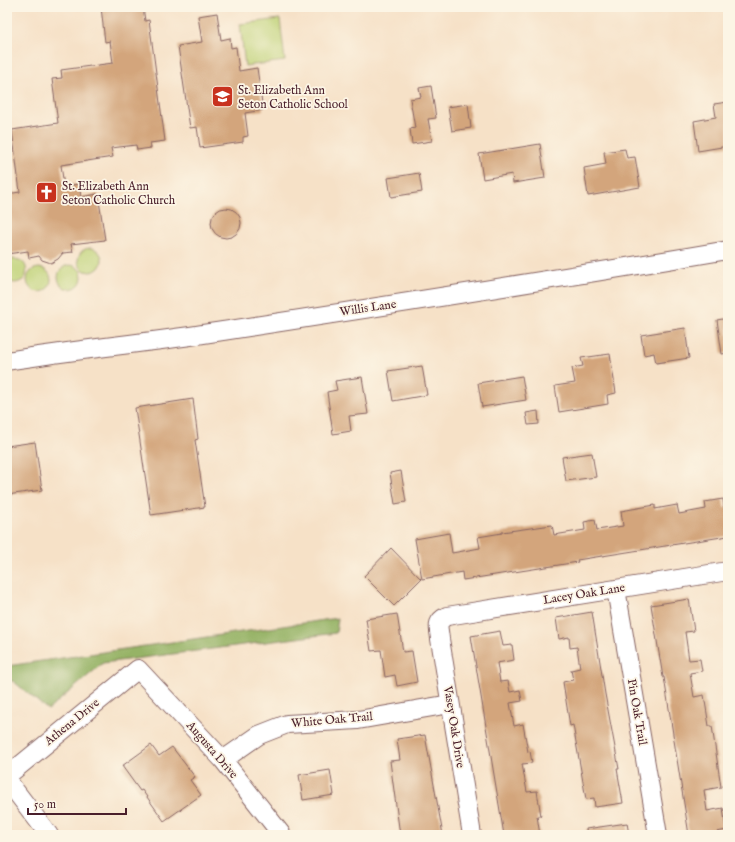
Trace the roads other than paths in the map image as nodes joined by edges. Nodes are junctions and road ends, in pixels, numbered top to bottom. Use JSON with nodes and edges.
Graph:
{"nodes":[{"id":1,"x":728,"y":250,"type":"edge"},
{"id":2,"x":7,"y":361,"type":"edge"},
{"id":3,"x":728,"y":571,"type":"edge"},
{"id":4,"x":616,"y":589,"type":"junction"},
{"id":5,"x":441,"y":619,"type":"joint"},
{"id":6,"x":138,"y":668,"type":"joint"},
{"id":7,"x":450,"y":704,"type":"junction"},
{"id":8,"x":223,"y":760,"type":"junction"},
{"id":9,"x":7,"y":776,"type":"edge"},
{"id":10,"x":7,"y":780,"type":"edge"},
{"id":11,"x":49,"y":835,"type":"edge"},
{"id":12,"x":282,"y":835,"type":"edge"},
{"id":13,"x":472,"y":835,"type":"edge"},
{"id":14,"x":658,"y":835,"type":"edge"}],
"edges":[{"from":1,"to":2,"type":"street","name":"Willis Lane"},
{"from":3,"to":4,"type":"street","name":"Lacey Oak Lane"},
{"from":4,"to":5,"type":"street","name":"Lacey Oak Lane"},
{"from":4,"to":14,"type":"street","name":"Pin Oak Trail"},
{"from":5,"to":7,"type":"street","name":"Vasey Oak Drive"},
{"from":6,"to":8,"type":"street","name":"Augusta Drive"},
{"from":6,"to":9,"type":"street","name":"Athena Drive"},
{"from":7,"to":8,"type":"street","name":"White Oak Trail"},
{"from":7,"to":13,"type":"street","name":"Vasey Oak Drive"},
{"from":8,"to":12,"type":"street","name":"Augusta Drive"},
{"from":10,"to":11,"type":"street"}]}
